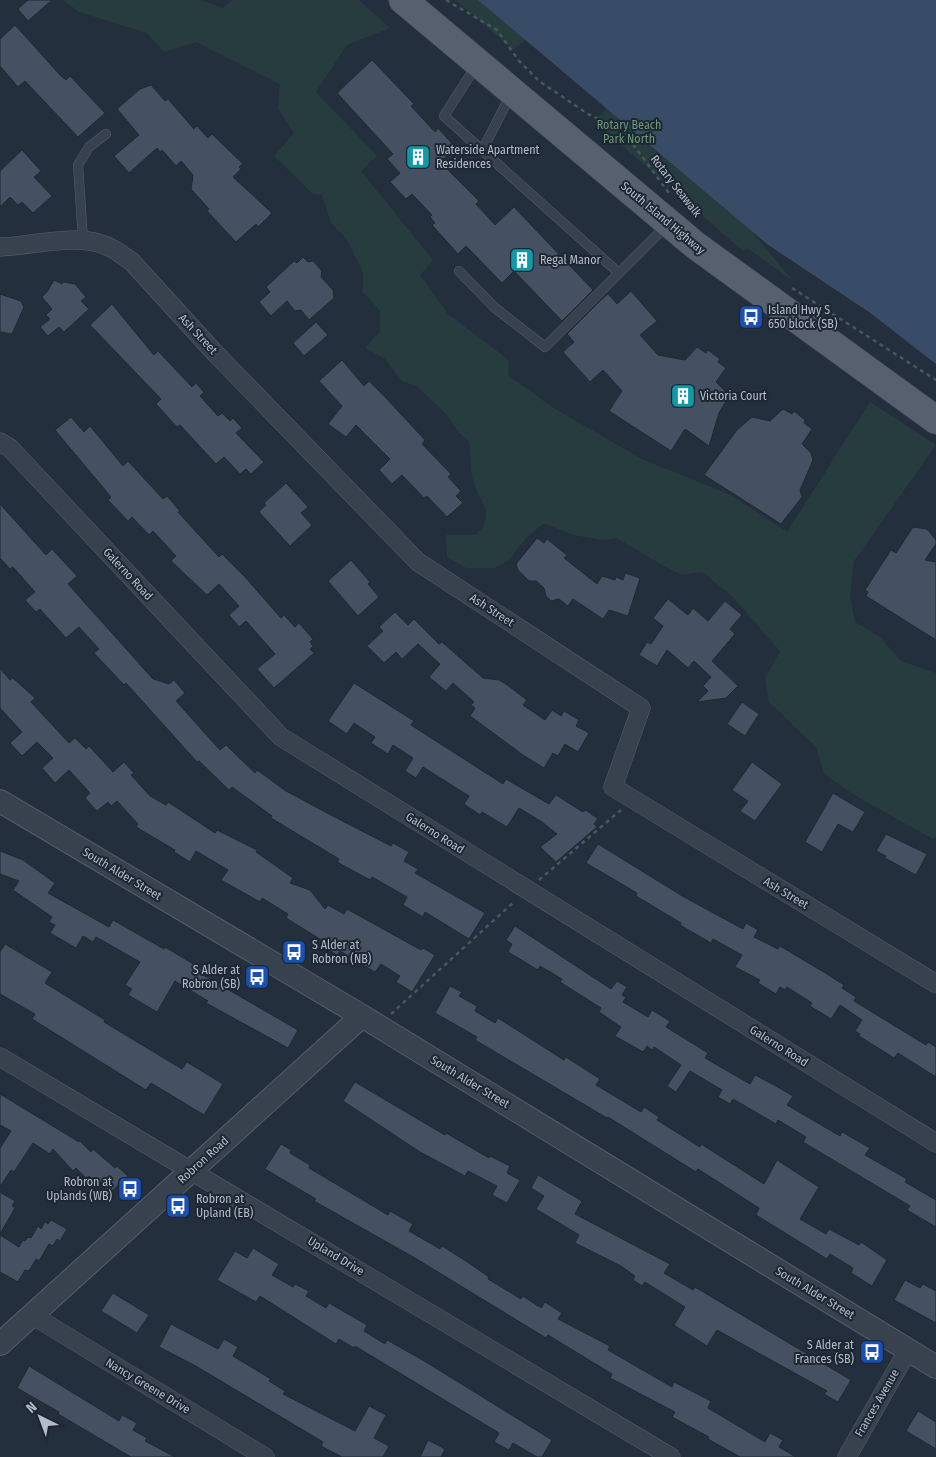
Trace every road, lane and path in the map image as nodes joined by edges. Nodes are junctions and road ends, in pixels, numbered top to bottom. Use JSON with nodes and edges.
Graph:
{"nodes":[{"id":1,"x":403,"y":0,"type":"edge"},
{"id":2,"x":446,"y":0,"type":"edge"},
{"id":3,"x":478,"y":63,"type":"junction"},
{"id":4,"x":512,"y":92,"type":"junction"},
{"id":5,"x":106,"y":134,"type":"dead end"},
{"id":6,"x":482,"y":151,"type":"junction"},
{"id":7,"x":670,"y":211,"type":"junction"},
{"id":8,"x":83,"y":240,"type":"junction"},
{"id":9,"x":0,"y":246,"type":"edge"},
{"id":10,"x":458,"y":271,"type":"dead end"},
{"id":11,"x":619,"y":273,"type":"junction"},
{"id":12,"x":791,"y":287,"type":"dead end"},
{"id":13,"x":936,"y":380,"type":"edge"},
{"id":14,"x":936,"y":420,"type":"edge"},
{"id":15,"x":0,"y":442,"type":"edge"},
{"id":16,"x":633,"y":799,"type":"junction"},
{"id":17,"x":0,"y":802,"type":"edge"},
{"id":18,"x":528,"y":890,"type":"junction"},
{"id":19,"x":936,"y":984,"type":"edge"},
{"id":20,"x":370,"y":1021,"type":"junction"},
{"id":21,"x":0,"y":1057,"type":"edge"},
{"id":22,"x":936,"y":1143,"type":"edge"},
{"id":23,"x":192,"y":1170,"type":"junction"},
{"id":24,"x":32,"y":1315,"type":"junction"},
{"id":25,"x":0,"y":1344,"type":"edge"},
{"id":26,"x":908,"y":1350,"type":"junction"},
{"id":27,"x":936,"y":1367,"type":"edge"},
{"id":28,"x":265,"y":1457,"type":"edge"},
{"id":29,"x":670,"y":1457,"type":"edge"},
{"id":30,"x":847,"y":1457,"type":"edge"}],
"edges":[{"from":1,"to":3,"type":"main road","name":"South Island Highway"},
{"from":2,"to":7,"type":"path","name":"Rotary Seawalk"},
{"from":3,"to":4,"type":"main road","name":"South Island Highway"},
{"from":3,"to":6,"type":"lane"},
{"from":4,"to":6,"type":"lane"},
{"from":4,"to":7,"type":"main road","name":"South Island Highway"},
{"from":5,"to":8,"type":"lane"},
{"from":6,"to":11,"type":"lane"},
{"from":7,"to":11,"type":"lane"},
{"from":7,"to":14,"type":"main road","name":"South Island Highway"},
{"from":8,"to":9,"type":"street","name":"Ash Street"},
{"from":8,"to":16,"type":"street","name":"Ash Street"},
{"from":10,"to":11,"type":"lane"},
{"from":12,"to":13,"type":"path"},
{"from":15,"to":18,"type":"street","name":"Galerno Road"},
{"from":16,"to":18,"type":"path"},
{"from":16,"to":19,"type":"street","name":"Ash Street"},
{"from":17,"to":20,"type":"street","name":"South Alder Street"},
{"from":18,"to":20,"type":"path"},
{"from":18,"to":22,"type":"street","name":"Galerno Road"},
{"from":20,"to":23,"type":"street","name":"Robron Road"},
{"from":20,"to":26,"type":"street","name":"South Alder Street"},
{"from":21,"to":23,"type":"street","name":"Upland Drive"},
{"from":23,"to":24,"type":"street","name":"Robron Road"},
{"from":23,"to":29,"type":"street","name":"Upland Drive"},
{"from":24,"to":25,"type":"street","name":"Robron Road"},
{"from":24,"to":28,"type":"street","name":"Nancy Greene Drive"},
{"from":26,"to":27,"type":"street","name":"South Alder Street"},
{"from":26,"to":30,"type":"street","name":"Frances Avenue"}]}
